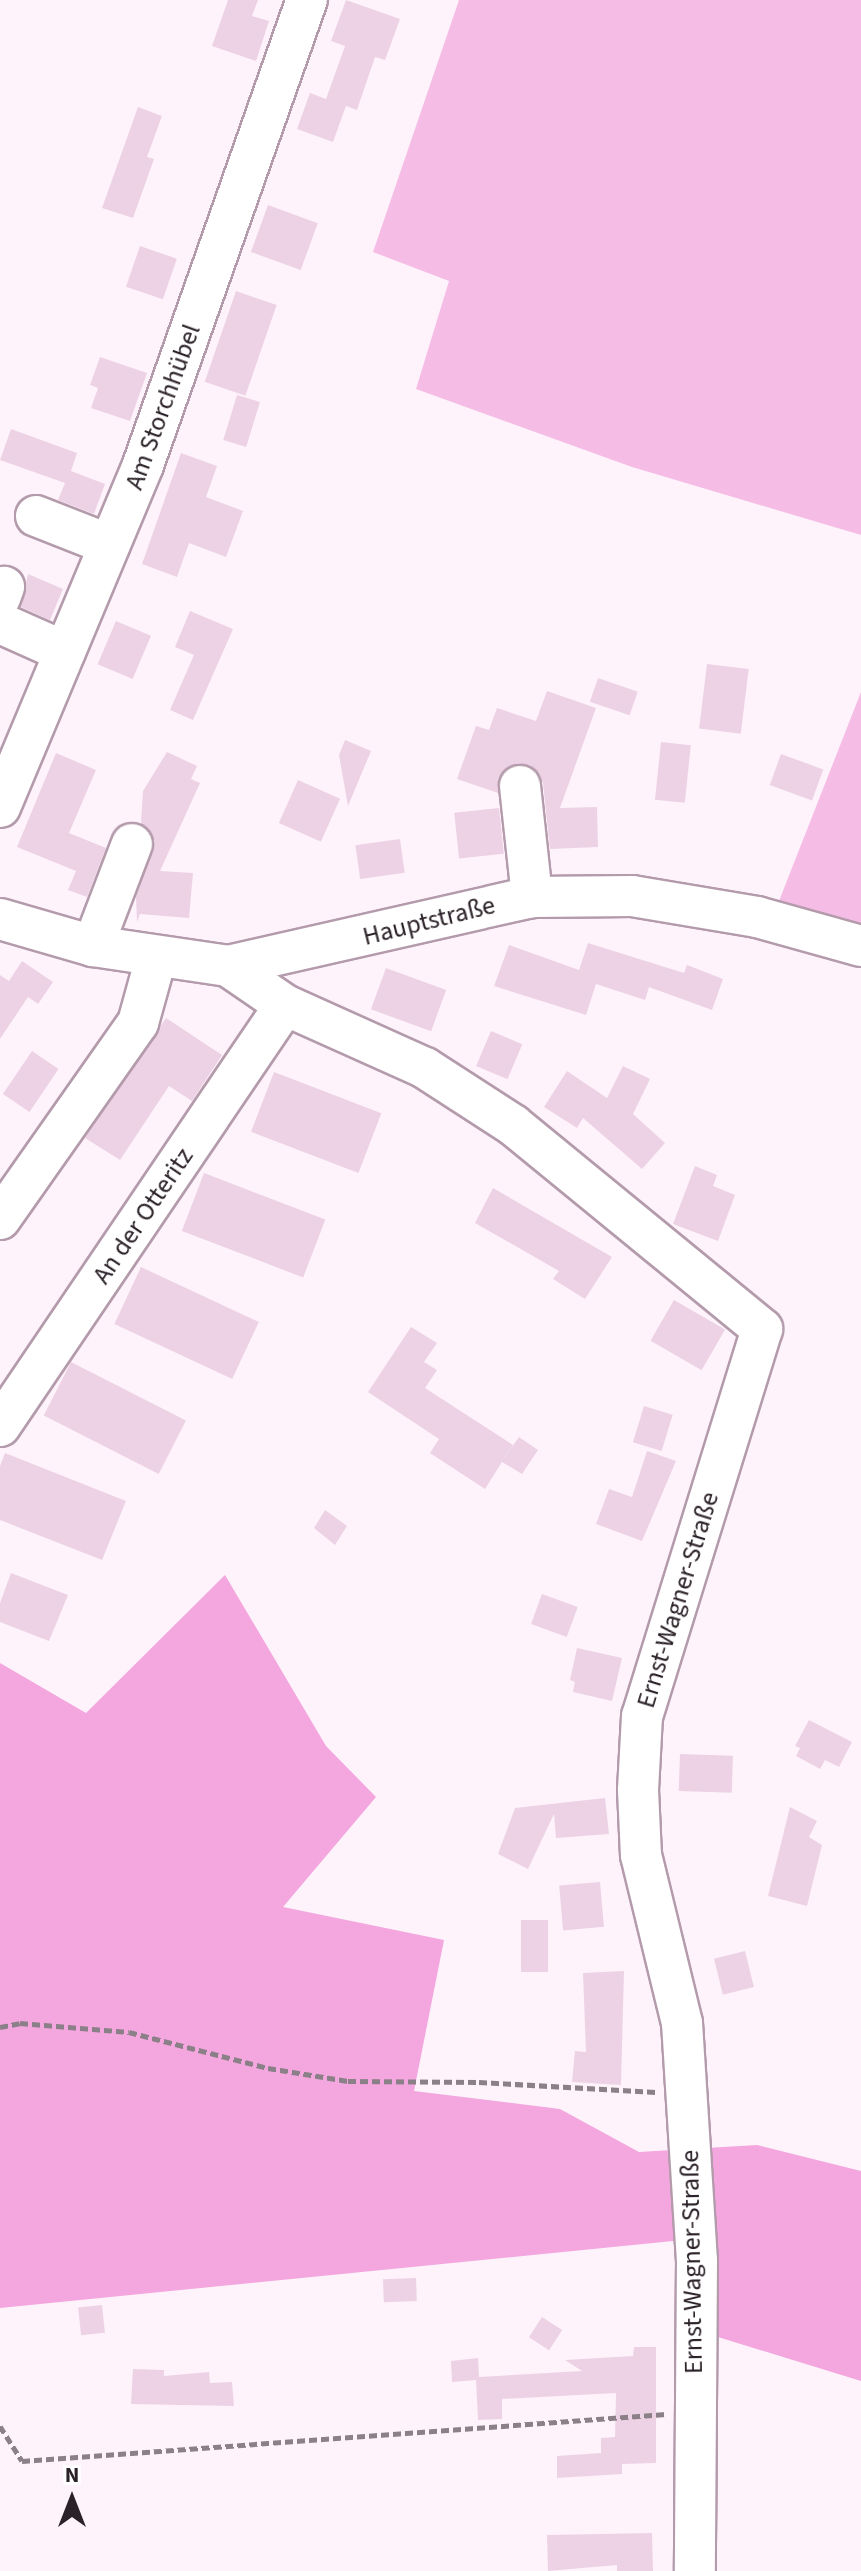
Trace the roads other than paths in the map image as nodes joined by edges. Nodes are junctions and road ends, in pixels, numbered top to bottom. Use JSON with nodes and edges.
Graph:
{"nodes":[{"id":1,"x":307,"y":0,"type":"edge"},
{"id":2,"x":36,"y":516,"type":"dead end"},
{"id":3,"x":110,"y":545,"type":"junction"},
{"id":4,"x":1,"y":602,"type":"edge"},
{"id":5,"x":65,"y":652,"type":"junction"},
{"id":6,"x":520,"y":786,"type":"dead end"},
{"id":7,"x":0,"y":807,"type":"edge"},
{"id":8,"x":132,"y":844,"type":"dead end"},
{"id":9,"x":532,"y":897,"type":"junction"},
{"id":10,"x":0,"y":919,"type":"edge"},
{"id":11,"x":93,"y":946,"type":"junction"},
{"id":12,"x":861,"y":946,"type":"edge"},
{"id":13,"x":156,"y":958,"type":"junction"},
{"id":14,"x":228,"y":966,"type":"junction"},
{"id":15,"x":285,"y":1005,"type":"junction"},
{"id":16,"x":0,"y":1219,"type":"edge"},
{"id":17,"x":0,"y":1426,"type":"edge"},
{"id":18,"x":695,"y":2571,"type":"edge"}],
"edges":[{"from":1,"to":3,"type":"street","name":"Am Storchhübel"},
{"from":2,"to":3,"type":"street"},
{"from":3,"to":5,"type":"street","name":"Am Storchhübel"},
{"from":4,"to":5,"type":"street"},
{"from":5,"to":7,"type":"street","name":"Am Storchhübel"},
{"from":6,"to":9,"type":"street"},
{"from":8,"to":11,"type":"street"},
{"from":9,"to":12,"type":"street","name":"Hauptstraße"},
{"from":9,"to":14,"type":"street","name":"Hauptstraße"},
{"from":10,"to":11,"type":"street","name":"Hauptstraße"},
{"from":11,"to":13,"type":"street","name":"Hauptstraße"},
{"from":13,"to":14,"type":"street","name":"Hauptstraße"},
{"from":13,"to":16,"type":"street"},
{"from":14,"to":15,"type":"street","name":"Ernst-Wagner-Straße"},
{"from":15,"to":17,"type":"street","name":"An der Otteritz"},
{"from":15,"to":18,"type":"street","name":"Ernst-Wagner-Straße"}]}
